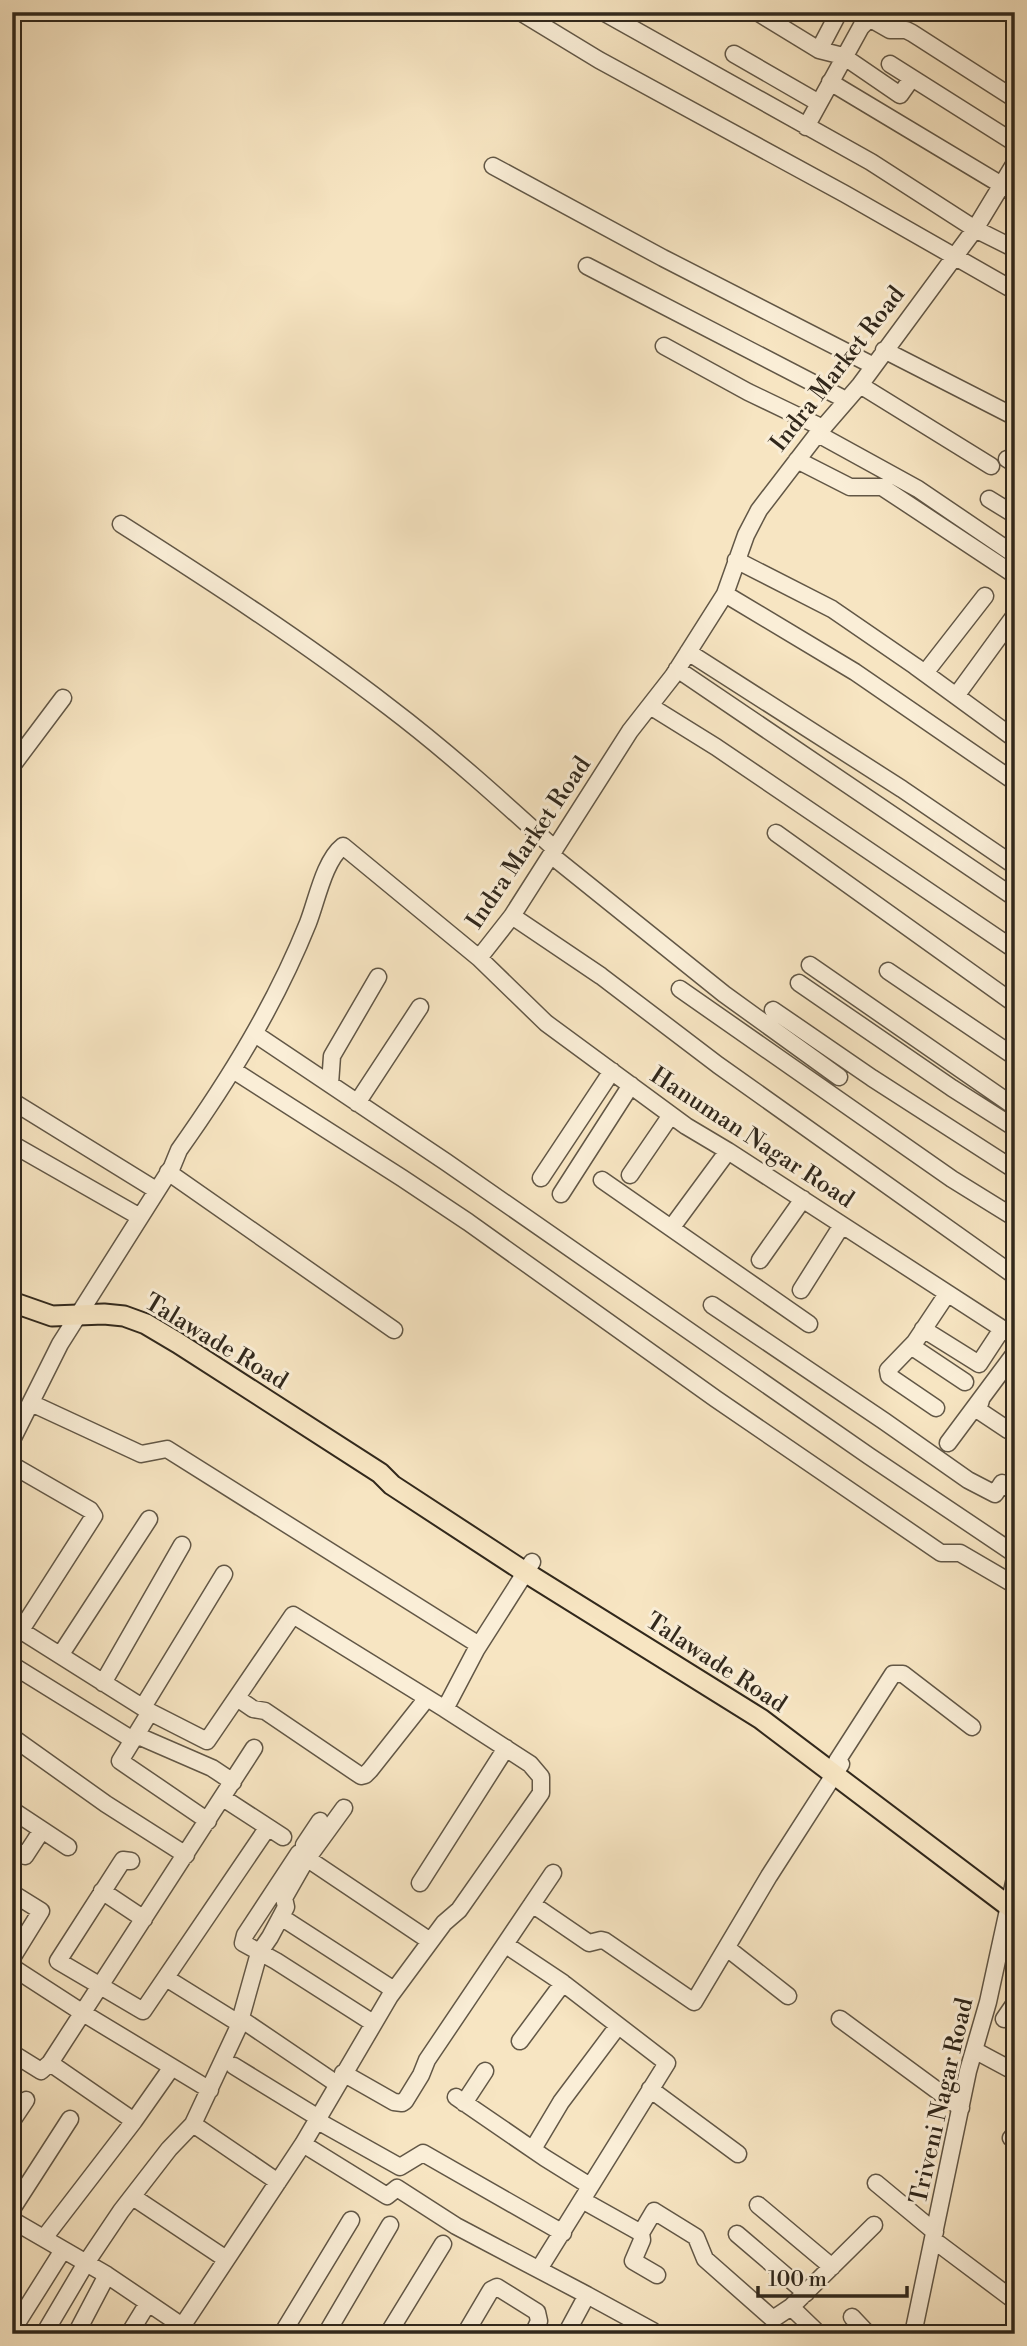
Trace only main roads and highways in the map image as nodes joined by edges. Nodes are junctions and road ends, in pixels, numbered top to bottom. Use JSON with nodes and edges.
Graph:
{"nodes":[{"id":1,"x":12,"y":1302,"type":"edge"},
{"id":2,"x":1013,"y":1897,"type":"edge"}],
"edges":[{"from":1,"to":2,"type":"main road","name":"Talawade Road"}]}
